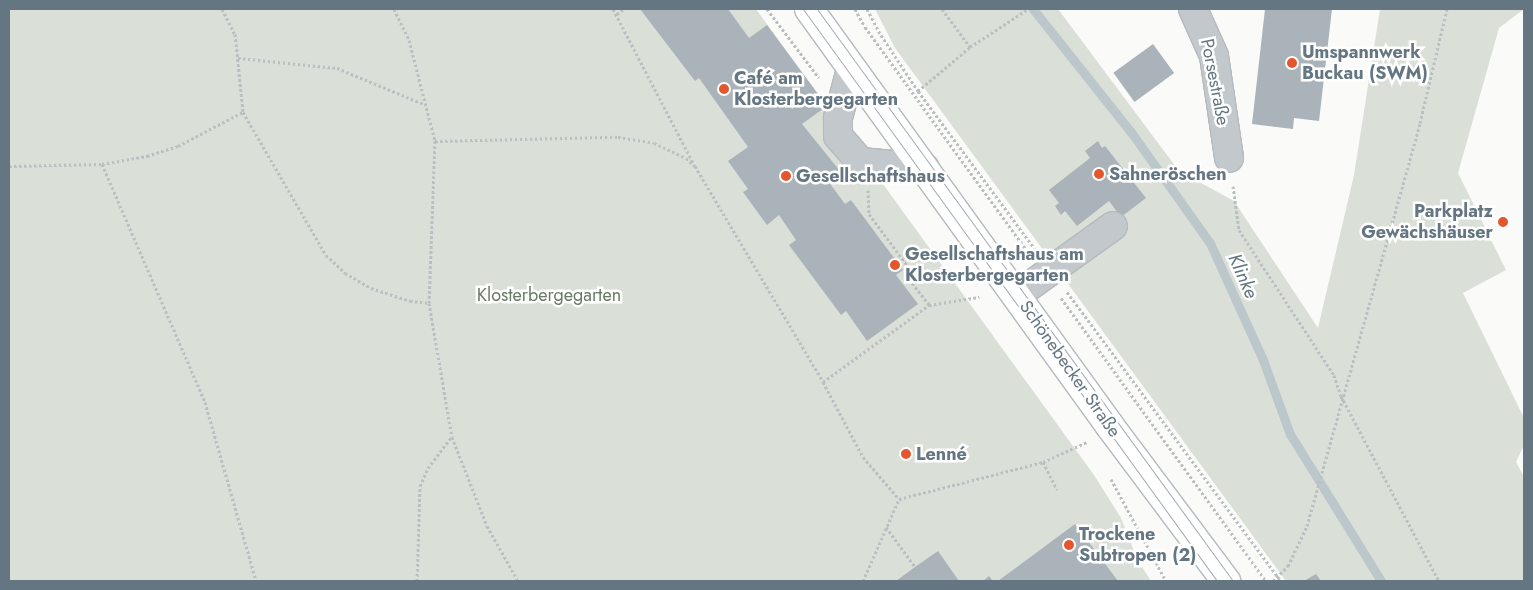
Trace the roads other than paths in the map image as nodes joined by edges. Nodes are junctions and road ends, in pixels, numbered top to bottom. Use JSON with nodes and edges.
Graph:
{"nodes":[{"id":1,"x":809,"y":9,"type":"edge"},
{"id":2,"x":1193,"y":9,"type":"edge"},
{"id":3,"x":851,"y":69,"type":"junction"},
{"id":4,"x":1229,"y":158,"type":"road end"},
{"id":5,"x":925,"y":168,"type":"junction"},
{"id":6,"x":1113,"y":226,"type":"dead end"},
{"id":7,"x":1017,"y":295,"type":"junction"},
{"id":8,"x":1226,"y":581,"type":"edge"}],
"edges":[{"from":1,"to":3,"type":"main road","name":"Schönebecker Straße"},
{"from":2,"to":4,"type":"street","name":"Porsestraße"},
{"from":3,"to":5,"type":"main road","name":"Schönebecker Straße"},
{"from":3,"to":5,"type":"street"},
{"from":5,"to":7,"type":"main road","name":"Schönebecker Straße"},
{"from":6,"to":7,"type":"street"},
{"from":7,"to":8,"type":"main road","name":"Schönebecker Straße"}]}
